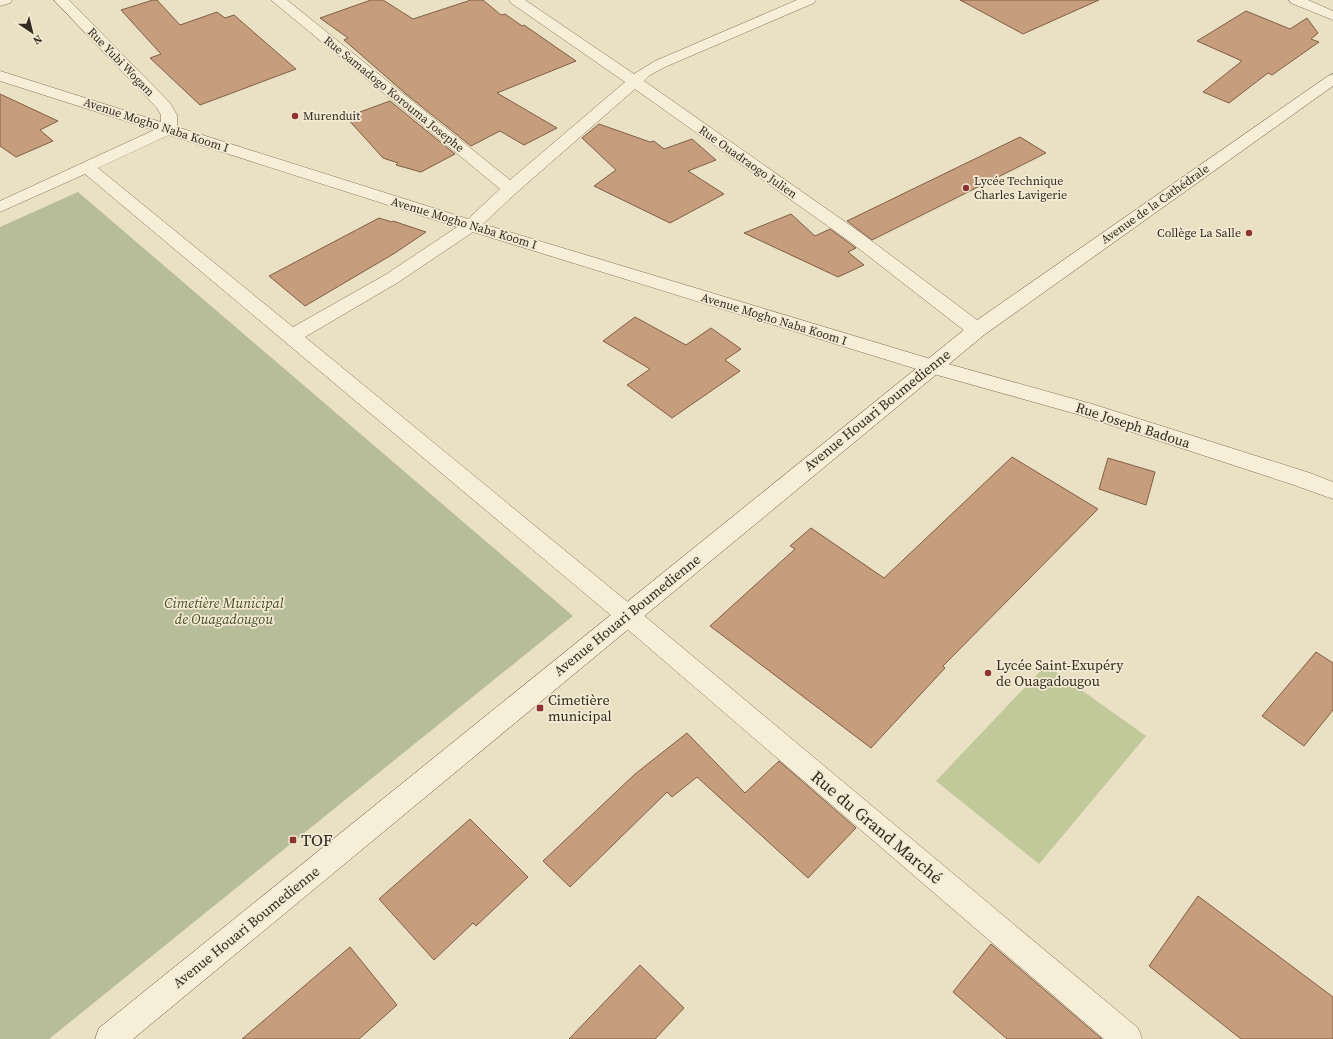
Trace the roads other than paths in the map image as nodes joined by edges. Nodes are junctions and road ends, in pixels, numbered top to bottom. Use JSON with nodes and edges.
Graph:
{"nodes":[{"id":1,"x":5,"y":0,"type":"edge"},
{"id":2,"x":61,"y":0,"type":"edge"},
{"id":3,"x":278,"y":0,"type":"edge"},
{"id":4,"x":516,"y":0,"type":"edge"},
{"id":5,"x":809,"y":0,"type":"edge"},
{"id":6,"x":1296,"y":0,"type":"edge"},
{"id":7,"x":0,"y":2,"type":"edge"},
{"id":8,"x":1333,"y":16,"type":"edge"},
{"id":9,"x":0,"y":76,"type":"edge"},
{"id":10,"x":1333,"y":79,"type":"edge"},
{"id":11,"x":634,"y":81,"type":"junction"},
{"id":12,"x":169,"y":129,"type":"junction"},
{"id":13,"x":88,"y":168,"type":"junction"},
{"id":14,"x":510,"y":189,"type":"junction"},
{"id":15,"x":0,"y":207,"type":"edge"},
{"id":16,"x":471,"y":226,"type":"junction"},
{"id":17,"x":976,"y":330,"type":"junction"},
{"id":18,"x":291,"y":337,"type":"junction"},
{"id":19,"x":930,"y":366,"type":"junction"},
{"id":20,"x":1333,"y":491,"type":"edge"},
{"id":21,"x":627,"y":615,"type":"junction"},
{"id":22,"x":110,"y":1039,"type":"edge"},
{"id":23,"x":1128,"y":1039,"type":"edge"}],
"edges":[{"from":1,"to":7,"type":"street"},
{"from":2,"to":12,"type":"street","name":"Rue Yubi Wogam"},
{"from":3,"to":14,"type":"street","name":"Rue Samadogo Korouma Josephe"},
{"from":4,"to":11,"type":"street","name":"Rue Ouadraogo Julien"},
{"from":5,"to":11,"type":"street"},
{"from":6,"to":8,"type":"street"},
{"from":9,"to":12,"type":"street","name":"Avenue Mogho Naba Koom I"},
{"from":10,"to":17,"type":"street","name":"Avenue de la Cathédrale"},
{"from":11,"to":14,"type":"street"},
{"from":11,"to":17,"type":"street","name":"Rue Ouadraogo Julien"},
{"from":12,"to":13,"type":"street"},
{"from":12,"to":16,"type":"street","name":"Avenue Mogho Naba Koom I"},
{"from":13,"to":15,"type":"street"},
{"from":13,"to":18,"type":"street","name":"Rue du Grand Marché"},
{"from":14,"to":16,"type":"street"},
{"from":16,"to":18,"type":"street"},
{"from":16,"to":19,"type":"street","name":"Avenue Mogho Naba Koom I"},
{"from":17,"to":19,"type":"street","name":"Avenue Houari Boumedienne"},
{"from":18,"to":21,"type":"street","name":"Rue du Grand Marché"},
{"from":19,"to":20,"type":"street","name":"Rue Joseph Badoua"},
{"from":19,"to":21,"type":"street","name":"Avenue Houari Boumedienne"},
{"from":21,"to":22,"type":"street","name":"Avenue Houari Boumedienne"},
{"from":21,"to":23,"type":"street","name":"Rue du Grand Marché"}]}
